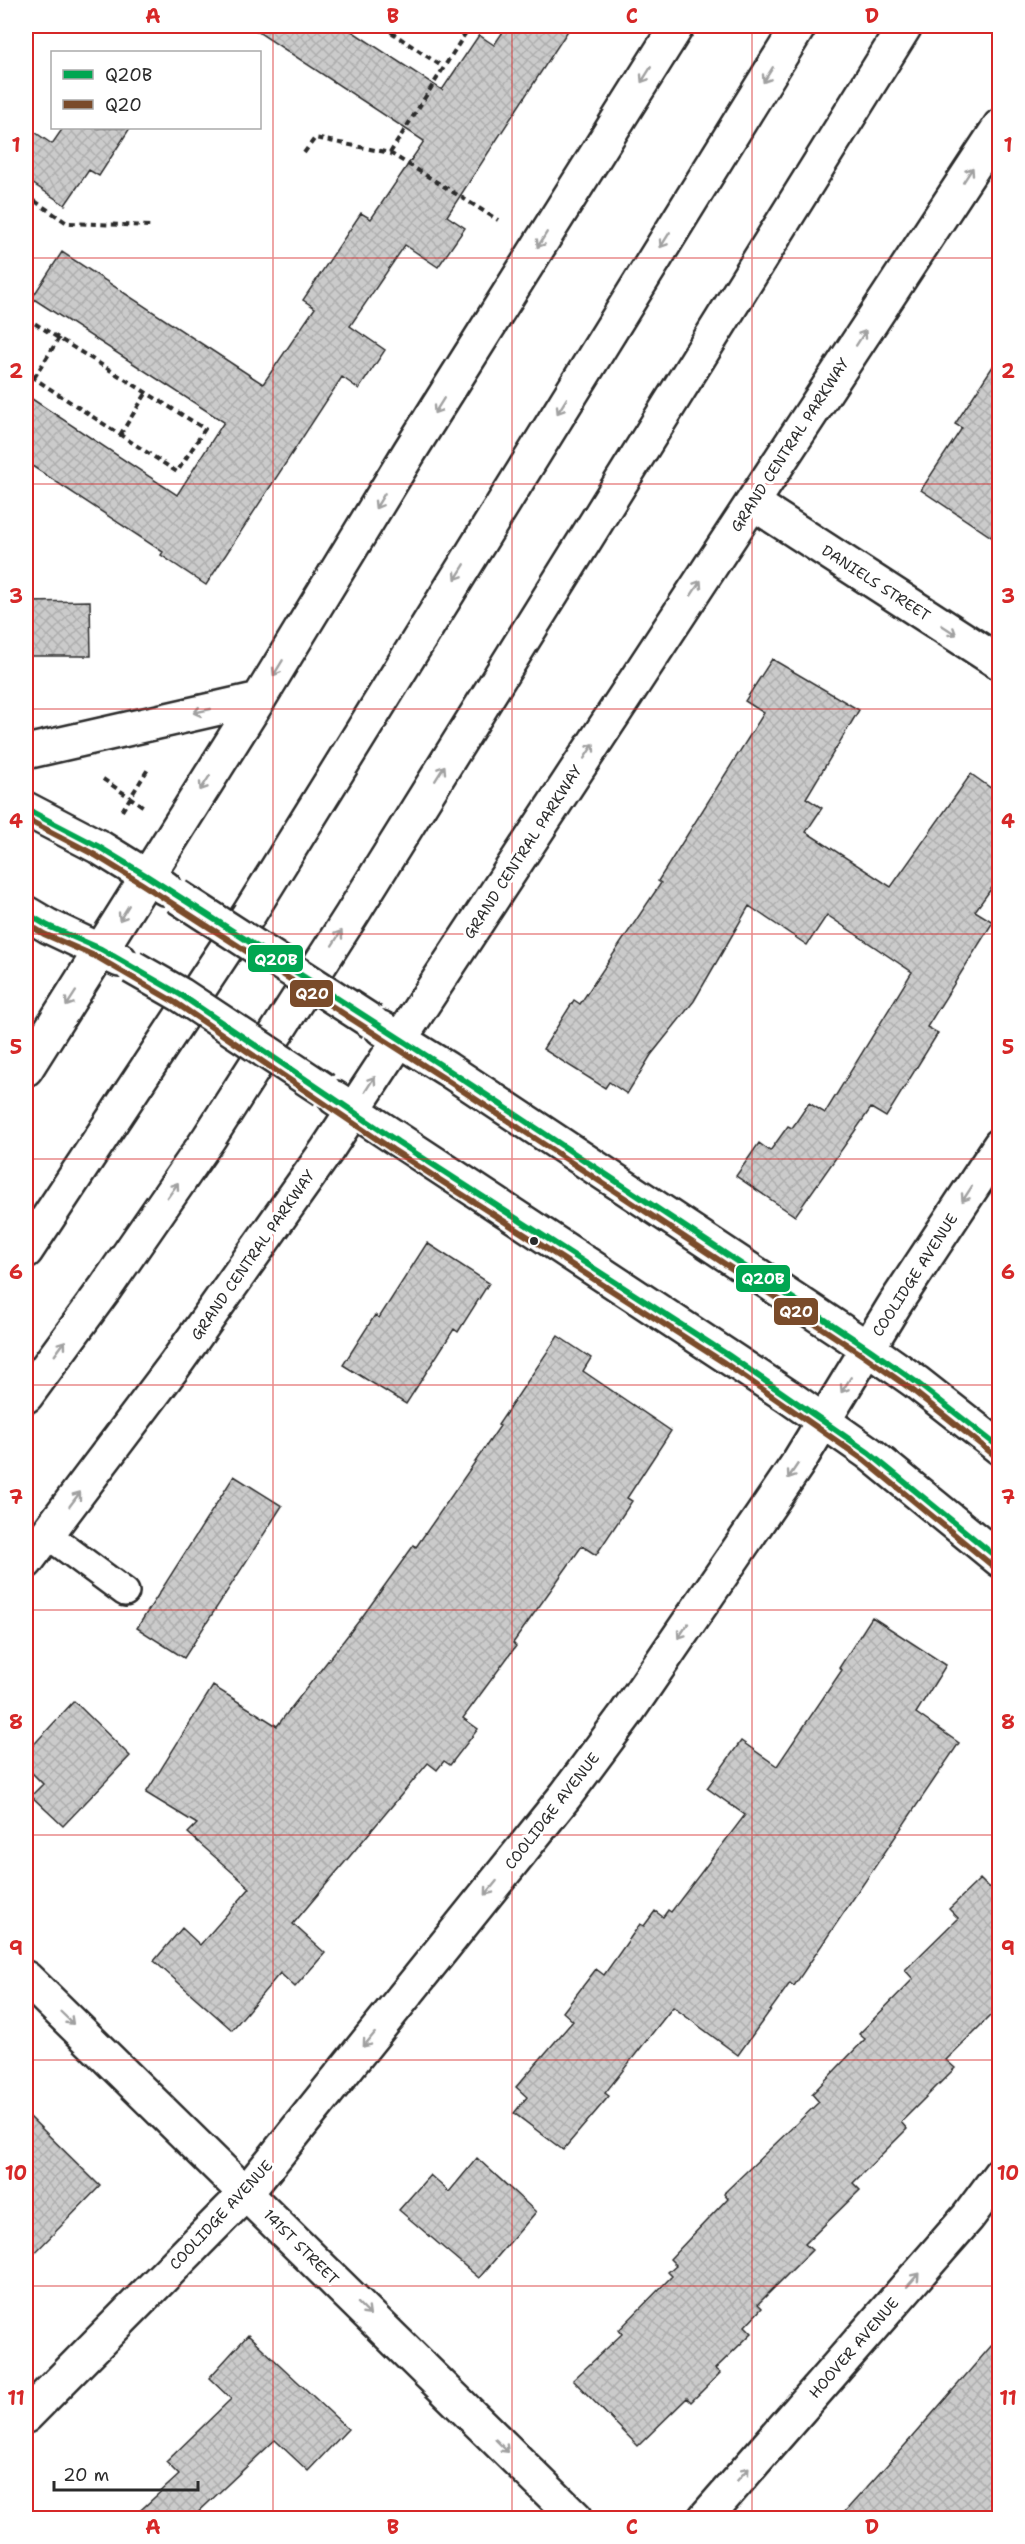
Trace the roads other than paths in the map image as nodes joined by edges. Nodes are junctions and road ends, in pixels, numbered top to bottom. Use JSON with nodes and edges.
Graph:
{"nodes":[{"id":1,"x":677,"y":26,"type":"edge"},
{"id":2,"x":799,"y":26,"type":"edge"},
{"id":3,"x":905,"y":26,"type":"edge"},
{"id":4,"x":999,"y":126,"type":"edge"},
{"id":5,"x":753,"y":503,"type":"junction"},
{"id":6,"x":999,"y":663,"type":"edge"},
{"id":7,"x":259,"y":699,"type":"junction"},
{"id":8,"x":26,"y":753,"type":"edge"},
{"id":9,"x":26,"y":809,"type":"edge"},
{"id":10,"x":147,"y":876,"type":"junction"},
{"id":11,"x":26,"y":913,"type":"edge"},
{"id":12,"x":101,"y":949,"type":"junction"},
{"id":13,"x":399,"y":1039,"type":"junction"},
{"id":14,"x":26,"y":1069,"type":"edge"},
{"id":15,"x":353,"y":1111,"type":"junction"},
{"id":16,"x":999,"y":1146,"type":"edge"},
{"id":17,"x":26,"y":1251,"type":"edge"},
{"id":18,"x":868,"y":1349,"type":"junction"},
{"id":19,"x":26,"y":1396,"type":"edge"},
{"id":20,"x":824,"y":1421,"type":"junction"},
{"id":21,"x":999,"y":1448,"type":"edge"},
{"id":22,"x":48,"y":1535,"type":"junction"},
{"id":23,"x":999,"y":1560,"type":"edge"},
{"id":24,"x":26,"y":1562,"type":"edge"},
{"id":25,"x":125,"y":1592,"type":"dead end"},
{"id":26,"x":26,"y":1978,"type":"edge"},
{"id":27,"x":999,"y":2174,"type":"edge"},
{"id":28,"x":246,"y":2193,"type":"junction"},
{"id":29,"x":26,"y":2416,"type":"edge"},
{"id":30,"x":576,"y":2518,"type":"edge"},
{"id":31,"x":705,"y":2518,"type":"edge"}],
"edges":[{"from":1,"to":7,"type":"main road","one_way":true},
{"from":2,"to":17,"type":"main road","one_way":true},
{"from":19,"to":3,"type":"main road","one_way":true},
{"from":5,"to":4,"type":"main road","name":"GRAND CENTRAL PARKWAY","one_way":true},
{"from":5,"to":6,"type":"main road","name":"DANIELS STREET","one_way":true},
{"from":13,"to":5,"type":"main road","name":"GRAND CENTRAL PARKWAY","one_way":true},
{"from":7,"to":8,"type":"main road","one_way":true},
{"from":7,"to":10,"type":"main road","one_way":true},
{"from":9,"to":10,"type":"main road"},
{"from":10,"to":12,"type":"main road","one_way":true},
{"from":10,"to":13,"type":"main road","bridge":true},
{"from":11,"to":12,"type":"main road"},
{"from":12,"to":14,"type":"main road","one_way":true},
{"from":12,"to":15,"type":"main road","bridge":true},
{"from":15,"to":13,"type":"main road","name":"GRAND CENTRAL PARKWAY","one_way":true},
{"from":13,"to":18,"type":"main road"},
{"from":15,"to":20,"type":"main road"},
{"from":22,"to":15,"type":"main road","name":"GRAND CENTRAL PARKWAY","one_way":true},
{"from":16,"to":18,"type":"main road","name":"COOLIDGE AVENUE","one_way":true},
{"from":18,"to":20,"type":"main road","name":"COOLIDGE AVENUE","one_way":true},
{"from":18,"to":21,"type":"main road"},
{"from":20,"to":23,"type":"main road"},
{"from":20,"to":28,"type":"main road","name":"COOLIDGE AVENUE","one_way":true},
{"from":22,"to":24,"type":"main road","name":"GRAND CENTRAL PARKWAY"},
{"from":22,"to":25,"type":"lane"},
{"from":26,"to":28,"type":"main road","name":"141ST STREET","one_way":true},
{"from":31,"to":27,"type":"main road","name":"HOOVER AVENUE","one_way":true},
{"from":28,"to":29,"type":"main road","name":"COOLIDGE AVENUE"},
{"from":28,"to":30,"type":"main road","name":"141ST STREET","one_way":true}]}
